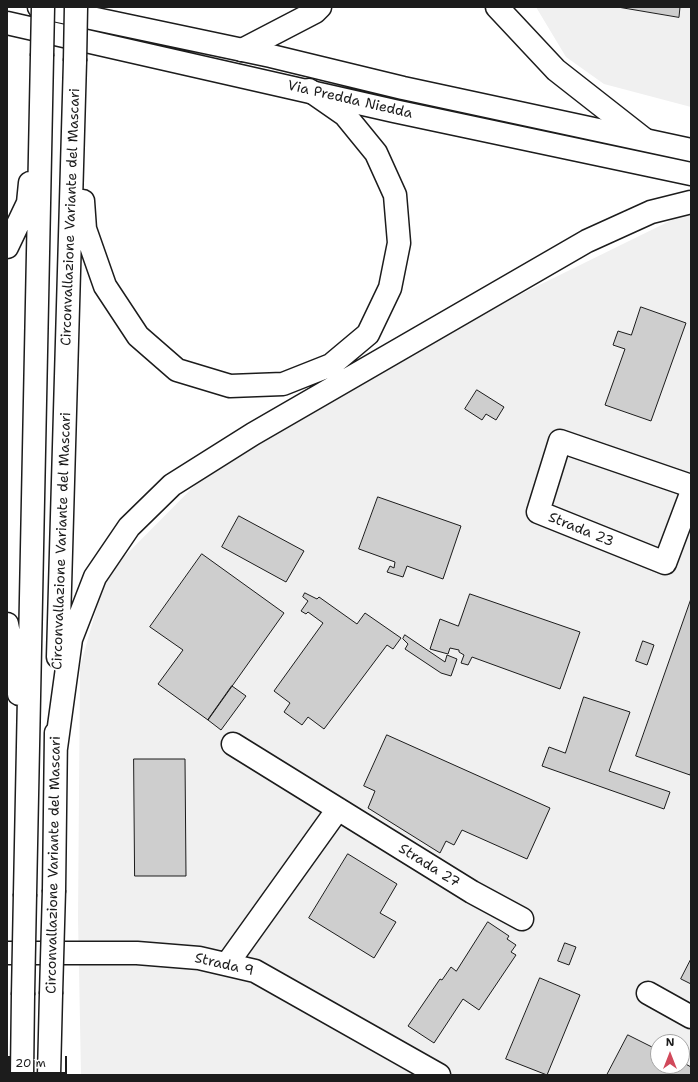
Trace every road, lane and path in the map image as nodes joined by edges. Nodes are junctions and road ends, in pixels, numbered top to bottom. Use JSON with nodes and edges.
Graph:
{"nodes":[{"id":1,"x":39,"y":7,"type":"edge"},
{"id":2,"x":43,"y":7,"type":"edge"},
{"id":3,"x":76,"y":7,"type":"edge"},
{"id":4,"x":320,"y":7,"type":"edge"},
{"id":5,"x":497,"y":7,"type":"edge"},
{"id":6,"x":8,"y":23,"type":"edge"},
{"id":7,"x":242,"y":50,"type":"junction"},
{"id":8,"x":74,"y":90,"type":"junction"},
{"id":9,"x":309,"y":90,"type":"junction"},
{"id":10,"x":41,"y":91,"type":"junction"},
{"id":11,"x":644,"y":139,"type":"junction"},
{"id":12,"x":691,"y":150,"type":"edge"},
{"id":13,"x":691,"y":174,"type":"edge"},
{"id":14,"x":691,"y":202,"type":"edge"},
{"id":15,"x":7,"y":247,"type":"edge"},
{"id":16,"x":691,"y":486,"type":"edge"},
{"id":17,"x":691,"y":494,"type":"edge"},
{"id":18,"x":7,"y":624,"type":"edge"},
{"id":19,"x":233,"y":744,"type":"dead end"},
{"id":20,"x":56,"y":748,"type":"junction"},
{"id":21,"x":28,"y":799,"type":"junction"},
{"id":22,"x":338,"y":809,"type":"junction"},
{"id":23,"x":522,"y":918,"type":"dead end"},
{"id":24,"x":7,"y":953,"type":"edge"},
{"id":25,"x":227,"y":964,"type":"junction"},
{"id":26,"x":648,"y":993,"type":"dead end"},
{"id":27,"x":691,"y":1017,"type":"edge"},
{"id":28,"x":22,"y":1075,"type":"edge"},
{"id":29,"x":49,"y":1075,"type":"edge"},
{"id":30,"x":438,"y":1075,"type":"edge"}],
"edges":[{"from":1,"to":7,"type":"main road","name":"Via Predda Niedda"},
{"from":2,"to":10,"type":"main road","name":"Circonvallazione Variante del Mascari","bridge":true},
{"from":3,"to":8,"type":"main road","name":"Circonvallazione Variante del Mascari","bridge":true},
{"from":4,"to":7,"type":"main road"},
{"from":5,"to":11,"type":"main road"},
{"from":6,"to":9,"type":"main road","name":"Via Predda Niedda"},
{"from":7,"to":11,"type":"main road","name":"Via Predda Niedda"},
{"from":8,"to":9,"type":"main road"},
{"from":8,"to":20,"type":"main road","name":"Circonvallazione Variante del Mascari"},
{"from":9,"to":13,"type":"main road","name":"Via Predda Niedda"},
{"from":10,"to":15,"type":"main road"},
{"from":10,"to":21,"type":"main road","name":"Circonvallazione Variante del Mascari"},
{"from":11,"to":12,"type":"main road","name":"Via Predda Niedda"},
{"from":14,"to":20,"type":"main road"},
{"from":16,"to":17,"type":"main road","name":"Strada 23"},
{"from":18,"to":21,"type":"main road"},
{"from":19,"to":22,"type":"main road","name":"Strada 27"},
{"from":20,"to":29,"type":"main road","name":"Circonvallazione Variante del Mascari","bridge":true},
{"from":21,"to":28,"type":"main road","name":"Circonvallazione Variante del Mascari","bridge":true},
{"from":22,"to":23,"type":"main road","name":"Strada 27"},
{"from":22,"to":25,"type":"main road"},
{"from":24,"to":25,"type":"main road","name":"Strada 9"},
{"from":25,"to":30,"type":"main road","name":"Strada 9"},
{"from":26,"to":27,"type":"main road"}]}
